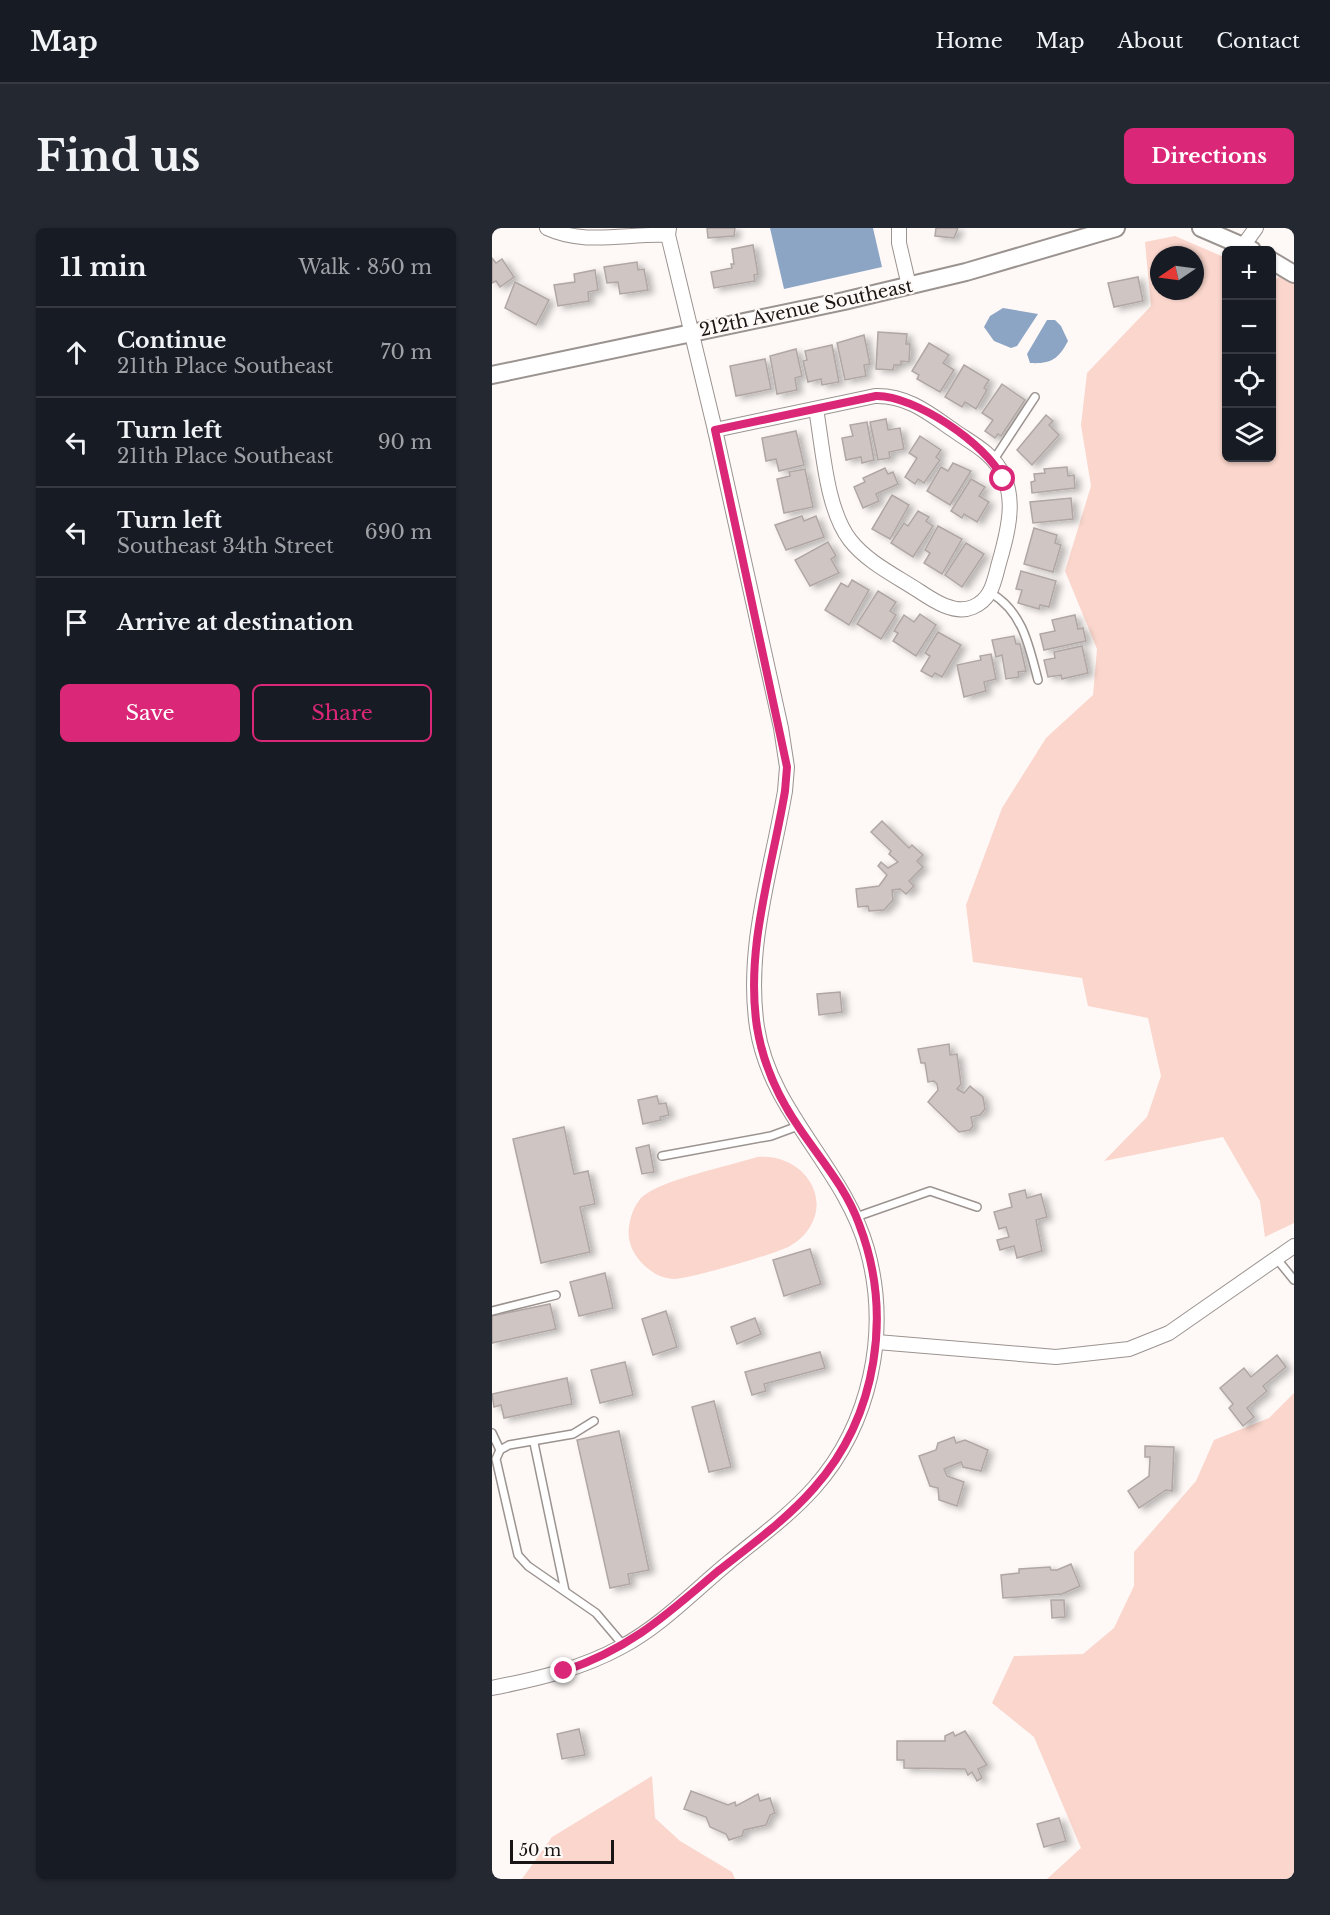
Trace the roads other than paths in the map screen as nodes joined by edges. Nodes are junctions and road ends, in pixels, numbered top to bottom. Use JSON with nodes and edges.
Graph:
{"nodes":[{"id":1,"x":547,"y":228,"type":"edge"},
{"id":2,"x":899,"y":228,"type":"edge"},
{"id":3,"x":1116,"y":228,"type":"edge"},
{"id":4,"x":1201,"y":228,"type":"edge"},
{"id":5,"x":1256,"y":228,"type":"edge"},
{"id":6,"x":668,"y":232,"type":"edge"},
{"id":7,"x":1242,"y":246,"type":"edge"},
{"id":8,"x":1248,"y":246,"type":"edge"},
{"id":9,"x":1276,"y":263,"type":"edge"},
{"id":10,"x":1294,"y":274,"type":"edge"},
{"id":11,"x":909,"y":286,"type":"junction"},
{"id":12,"x":690,"y":333,"type":"junction"},
{"id":13,"x":492,"y":375,"type":"edge"},
{"id":14,"x":1035,"y":397,"type":"dead end"},
{"id":15,"x":816,"y":409,"type":"junction"},
{"id":16,"x":715,"y":430,"type":"junction"},
{"id":17,"x":993,"y":461,"type":"junction"},
{"id":18,"x":991,"y":593,"type":"junction"},
{"id":19,"x":1038,"y":680,"type":"dead end"},
{"id":20,"x":798,"y":1126,"type":"junction"},
{"id":21,"x":662,"y":1156,"type":"dead end"},
{"id":22,"x":977,"y":1207,"type":"dead end"},
{"id":23,"x":856,"y":1217,"type":"junction"},
{"id":24,"x":1294,"y":1246,"type":"edge"},
{"id":25,"x":1276,"y":1258,"type":"junction"},
{"id":26,"x":1294,"y":1280,"type":"edge"},
{"id":27,"x":556,"y":1296,"type":"dead end"},
{"id":28,"x":492,"y":1311,"type":"edge"},
{"id":29,"x":877,"y":1342,"type":"junction"},
{"id":30,"x":594,"y":1421,"type":"dead end"},
{"id":31,"x":492,"y":1433,"type":"edge"},
{"id":32,"x":534,"y":1443,"type":"junction"},
{"id":33,"x":500,"y":1450,"type":"junction"},
{"id":34,"x":565,"y":1591,"type":"junction"},
{"id":35,"x":624,"y":1646,"type":"junction"},
{"id":36,"x":492,"y":1688,"type":"edge"}],
"edges":[{"from":1,"to":6,"type":"street"},
{"from":2,"to":11,"type":"street"},
{"from":3,"to":11,"type":"street","name":"212th Avenue Southeast"},
{"from":4,"to":7,"type":"street"},
{"from":5,"to":8,"type":"street"},
{"from":6,"to":12,"type":"street"},
{"from":9,"to":10,"type":"street"},
{"from":11,"to":12,"type":"street","name":"212th Avenue Southeast"},
{"from":12,"to":13,"type":"street","name":"212th Avenue Southeast"},
{"from":12,"to":16,"type":"street"},
{"from":14,"to":17,"type":"lane"},
{"from":15,"to":16,"type":"street"},
{"from":15,"to":17,"type":"street"},
{"from":15,"to":18,"type":"street"},
{"from":16,"to":20,"type":"street"},
{"from":17,"to":18,"type":"street"},
{"from":18,"to":19,"type":"lane"},
{"from":20,"to":21,"type":"lane"},
{"from":20,"to":23,"type":"street"},
{"from":22,"to":23,"type":"lane"},
{"from":23,"to":29,"type":"street"},
{"from":24,"to":25,"type":"street"},
{"from":25,"to":26,"type":"lane"},
{"from":25,"to":29,"type":"street"},
{"from":27,"to":28,"type":"lane"},
{"from":29,"to":35,"type":"street"},
{"from":30,"to":32,"type":"lane"},
{"from":31,"to":33,"type":"lane"},
{"from":32,"to":33,"type":"lane"},
{"from":32,"to":34,"type":"lane"},
{"from":33,"to":34,"type":"lane"},
{"from":34,"to":35,"type":"lane"},
{"from":35,"to":36,"type":"street"}]}
